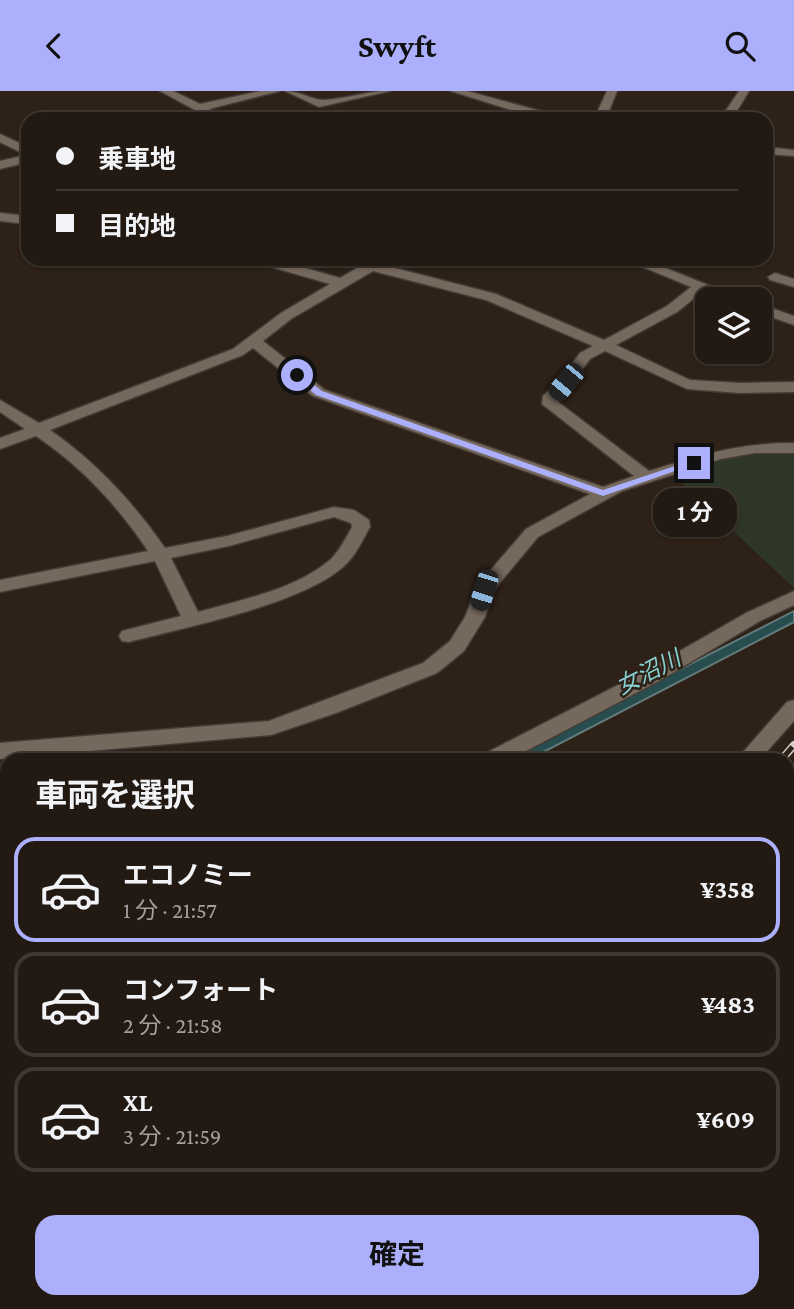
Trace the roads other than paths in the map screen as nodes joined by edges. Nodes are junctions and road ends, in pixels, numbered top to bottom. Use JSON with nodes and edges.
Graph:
{"nodes":[{"id":1,"x":165,"y":91,"type":"edge"},
{"id":2,"x":275,"y":91,"type":"edge"},
{"id":3,"x":310,"y":91,"type":"edge"},
{"id":4,"x":385,"y":91,"type":"edge"},
{"id":5,"x":456,"y":91,"type":"edge"},
{"id":6,"x":612,"y":91,"type":"edge"},
{"id":7,"x":744,"y":91,"type":"edge"},
{"id":8,"x":293,"y":92,"type":"edge"},
{"id":9,"x":202,"y":110,"type":"junction"},
{"id":10,"x":197,"y":112,"type":"edge"},
{"id":11,"x":208,"y":112,"type":"edge"},
{"id":12,"x":526,"y":112,"type":"edge"},
{"id":13,"x":603,"y":112,"type":"edge"},
{"id":14,"x":730,"y":112,"type":"edge"},
{"id":15,"x":0,"y":137,"type":"edge"},
{"id":16,"x":21,"y":148,"type":"edge"},
{"id":17,"x":773,"y":151,"type":"edge"},
{"id":18,"x":794,"y":153,"type":"edge"},
{"id":19,"x":21,"y":160,"type":"edge"},
{"id":20,"x":0,"y":165,"type":"edge"},
{"id":21,"x":0,"y":217,"type":"edge"},
{"id":22,"x":21,"y":219,"type":"edge"},
{"id":23,"x":283,"y":266,"type":"edge"},
{"id":24,"x":372,"y":266,"type":"edge"},
{"id":25,"x":387,"y":266,"type":"edge"},
{"id":26,"x":649,"y":266,"type":"edge"},
{"id":27,"x":775,"y":277,"type":"dead end"},
{"id":28,"x":341,"y":283,"type":"junction"},
{"id":29,"x":794,"y":283,"type":"edge"},
{"id":30,"x":701,"y":286,"type":"joint"},
{"id":31,"x":772,"y":312,"type":"edge"},
{"id":32,"x":791,"y":318,"type":"edge"},
{"id":33,"x":254,"y":341,"type":"junction"},
{"id":34,"x":605,"y":345,"type":"junction"},
{"id":35,"x":794,"y":387,"type":"edge"},
{"id":36,"x":0,"y":405,"type":"edge"},
{"id":37,"x":35,"y":430,"type":"junction"},
{"id":38,"x":0,"y":444,"type":"edge"},
{"id":39,"x":794,"y":448,"type":"edge"},
{"id":40,"x":646,"y":477,"type":"junction"},
{"id":41,"x":603,"y":493,"type":"junction"},
{"id":42,"x":159,"y":553,"type":"junction"},
{"id":43,"x":0,"y":586,"type":"edge"},
{"id":44,"x":794,"y":597,"type":"edge"},
{"id":45,"x":191,"y":618,"type":"junction"},
{"id":46,"x":129,"y":636,"type":"dead end"},
{"id":47,"x":794,"y":707,"type":"edge"},
{"id":48,"x":0,"y":751,"type":"edge"},
{"id":49,"x":505,"y":753,"type":"edge"},
{"id":50,"x":753,"y":753,"type":"edge"}],
"edges":[{"from":1,"to":9,"type":"street"},
{"from":2,"to":9,"type":"street"},
{"from":3,"to":8,"type":"street"},
{"from":4,"to":8,"type":"street"},
{"from":5,"to":12,"type":"street"},
{"from":6,"to":13,"type":"street"},
{"from":7,"to":14,"type":"street"},
{"from":9,"to":10,"type":"street"},
{"from":9,"to":11,"type":"street"},
{"from":15,"to":16,"type":"street"},
{"from":17,"to":18,"type":"street"},
{"from":19,"to":20,"type":"street"},
{"from":21,"to":22,"type":"street"},
{"from":23,"to":28,"type":"street"},
{"from":24,"to":28,"type":"street"},
{"from":25,"to":34,"type":"street"},
{"from":26,"to":30,"type":"street"},
{"from":27,"to":29,"type":"street"},
{"from":28,"to":33,"type":"street"},
{"from":30,"to":34,"type":"street"},
{"from":31,"to":32,"type":"street"},
{"from":33,"to":37,"type":"street"},
{"from":33,"to":41,"type":"street"},
{"from":34,"to":35,"type":"street"},
{"from":34,"to":40,"type":"street"},
{"from":36,"to":37,"type":"street"},
{"from":37,"to":38,"type":"street"},
{"from":37,"to":42,"type":"street"},
{"from":39,"to":40,"type":"street"},
{"from":40,"to":41,"type":"street"},
{"from":41,"to":48,"type":"street"},
{"from":42,"to":43,"type":"street"},
{"from":42,"to":45,"type":"street"},
{"from":42,"to":45,"type":"street"},
{"from":44,"to":49,"type":"street"},
{"from":45,"to":46,"type":"street"},
{"from":47,"to":50,"type":"street"}]}
